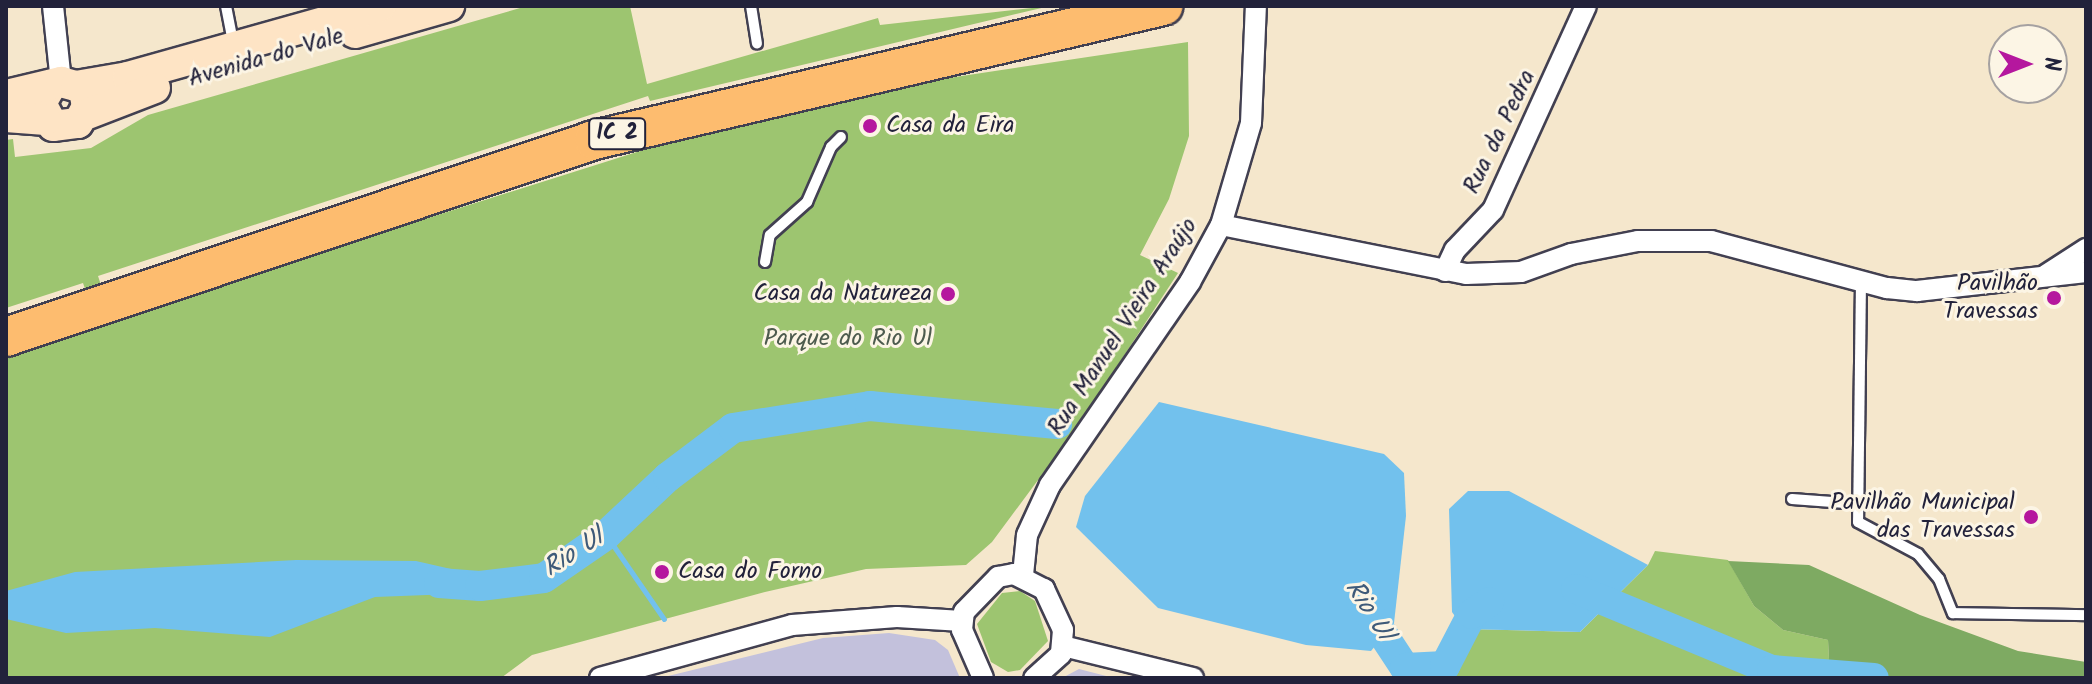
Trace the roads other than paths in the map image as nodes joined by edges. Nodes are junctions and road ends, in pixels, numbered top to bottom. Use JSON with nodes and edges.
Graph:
{"nodes":[{"id":1,"x":53,"y":6,"type":"edge"},
{"id":2,"x":226,"y":6,"type":"edge"},
{"id":3,"x":380,"y":6,"type":"edge"},
{"id":4,"x":449,"y":6,"type":"edge"},
{"id":5,"x":751,"y":6,"type":"edge"},
{"id":6,"x":1105,"y":6,"type":"edge"},
{"id":7,"x":1163,"y":6,"type":"edge"},
{"id":8,"x":1256,"y":6,"type":"edge"},
{"id":9,"x":1586,"y":6,"type":"edge"},
{"id":10,"x":757,"y":44,"type":"dead end"},
{"id":11,"x":235,"y":49,"type":"junction"},
{"id":12,"x":63,"y":84,"type":"junction"},
{"id":13,"x":6,"y":95,"type":"edge"},
{"id":14,"x":85,"y":115,"type":"junction"},
{"id":15,"x":6,"y":117,"type":"edge"},
{"id":16,"x":46,"y":120,"type":"junction"},
{"id":17,"x":841,"y":137,"type":"dead end"},
{"id":18,"x":1221,"y":225,"type":"junction"},
{"id":19,"x":2086,"y":249,"type":"edge"},
{"id":20,"x":765,"y":262,"type":"dead end"},
{"id":21,"x":1445,"y":271,"type":"junction"},
{"id":22,"x":2086,"y":272,"type":"edge"},
{"id":23,"x":2046,"y":275,"type":"junction"},
{"id":24,"x":1861,"y":281,"type":"junction"},
{"id":25,"x":6,"y":323,"type":"edge"},
{"id":26,"x":6,"y":337,"type":"edge"},
{"id":27,"x":1792,"y":499,"type":"dead end"},
{"id":28,"x":1859,"y":504,"type":"junction"},
{"id":29,"x":1023,"y":575,"type":"junction"},
{"id":30,"x":2086,"y":615,"type":"edge"},
{"id":31,"x":962,"y":621,"type":"junction"},
{"id":32,"x":1063,"y":646,"type":"junction"},
{"id":33,"x":600,"y":678,"type":"edge"},
{"id":34,"x":983,"y":678,"type":"edge"},
{"id":35,"x":1034,"y":678,"type":"edge"},
{"id":36,"x":1193,"y":678,"type":"edge"}],
"edges":[{"from":1,"to":12,"type":"street"},
{"from":2,"to":11,"type":"lane"},
{"from":3,"to":11,"type":"main road","name":"Avenida do Vale"},
{"from":4,"to":14,"type":"main road","name":"Avenida do Vale"},
{"from":5,"to":10,"type":"lane"},
{"from":6,"to":25,"type":"highway","number":"IC 2"},
{"from":7,"to":26,"type":"highway","number":"IC 2"},
{"from":8,"to":18,"type":"street","name":"Rua Manuel Vieira Araújo"},
{"from":9,"to":21,"type":"street","name":"Rua da Pedra"},
{"from":11,"to":12,"type":"main road","name":"Avenida do Vale"},
{"from":12,"to":13,"type":"main road","name":"Avenida do Vale"},
{"from":12,"to":14,"type":"main road"},
{"from":12,"to":16,"type":"main road"},
{"from":14,"to":16,"type":"main road","name":"Avenida do Vale"},
{"from":15,"to":16,"type":"main road","name":"Avenida do Vale"},
{"from":17,"to":20,"type":"lane"},
{"from":18,"to":21,"type":"street"},
{"from":18,"to":29,"type":"street","name":"Rua Manuel Vieira Araújo"},
{"from":19,"to":23,"type":"street"},
{"from":21,"to":24,"type":"street"},
{"from":22,"to":23,"type":"street"},
{"from":23,"to":24,"type":"street"},
{"from":24,"to":28,"type":"lane"},
{"from":27,"to":28,"type":"lane"},
{"from":28,"to":30,"type":"lane"},
{"from":29,"to":31,"type":"street"},
{"from":29,"to":32,"type":"street"},
{"from":31,"to":33,"type":"street"},
{"from":31,"to":34,"type":"street"},
{"from":32,"to":35,"type":"street"},
{"from":32,"to":36,"type":"street"}]}
